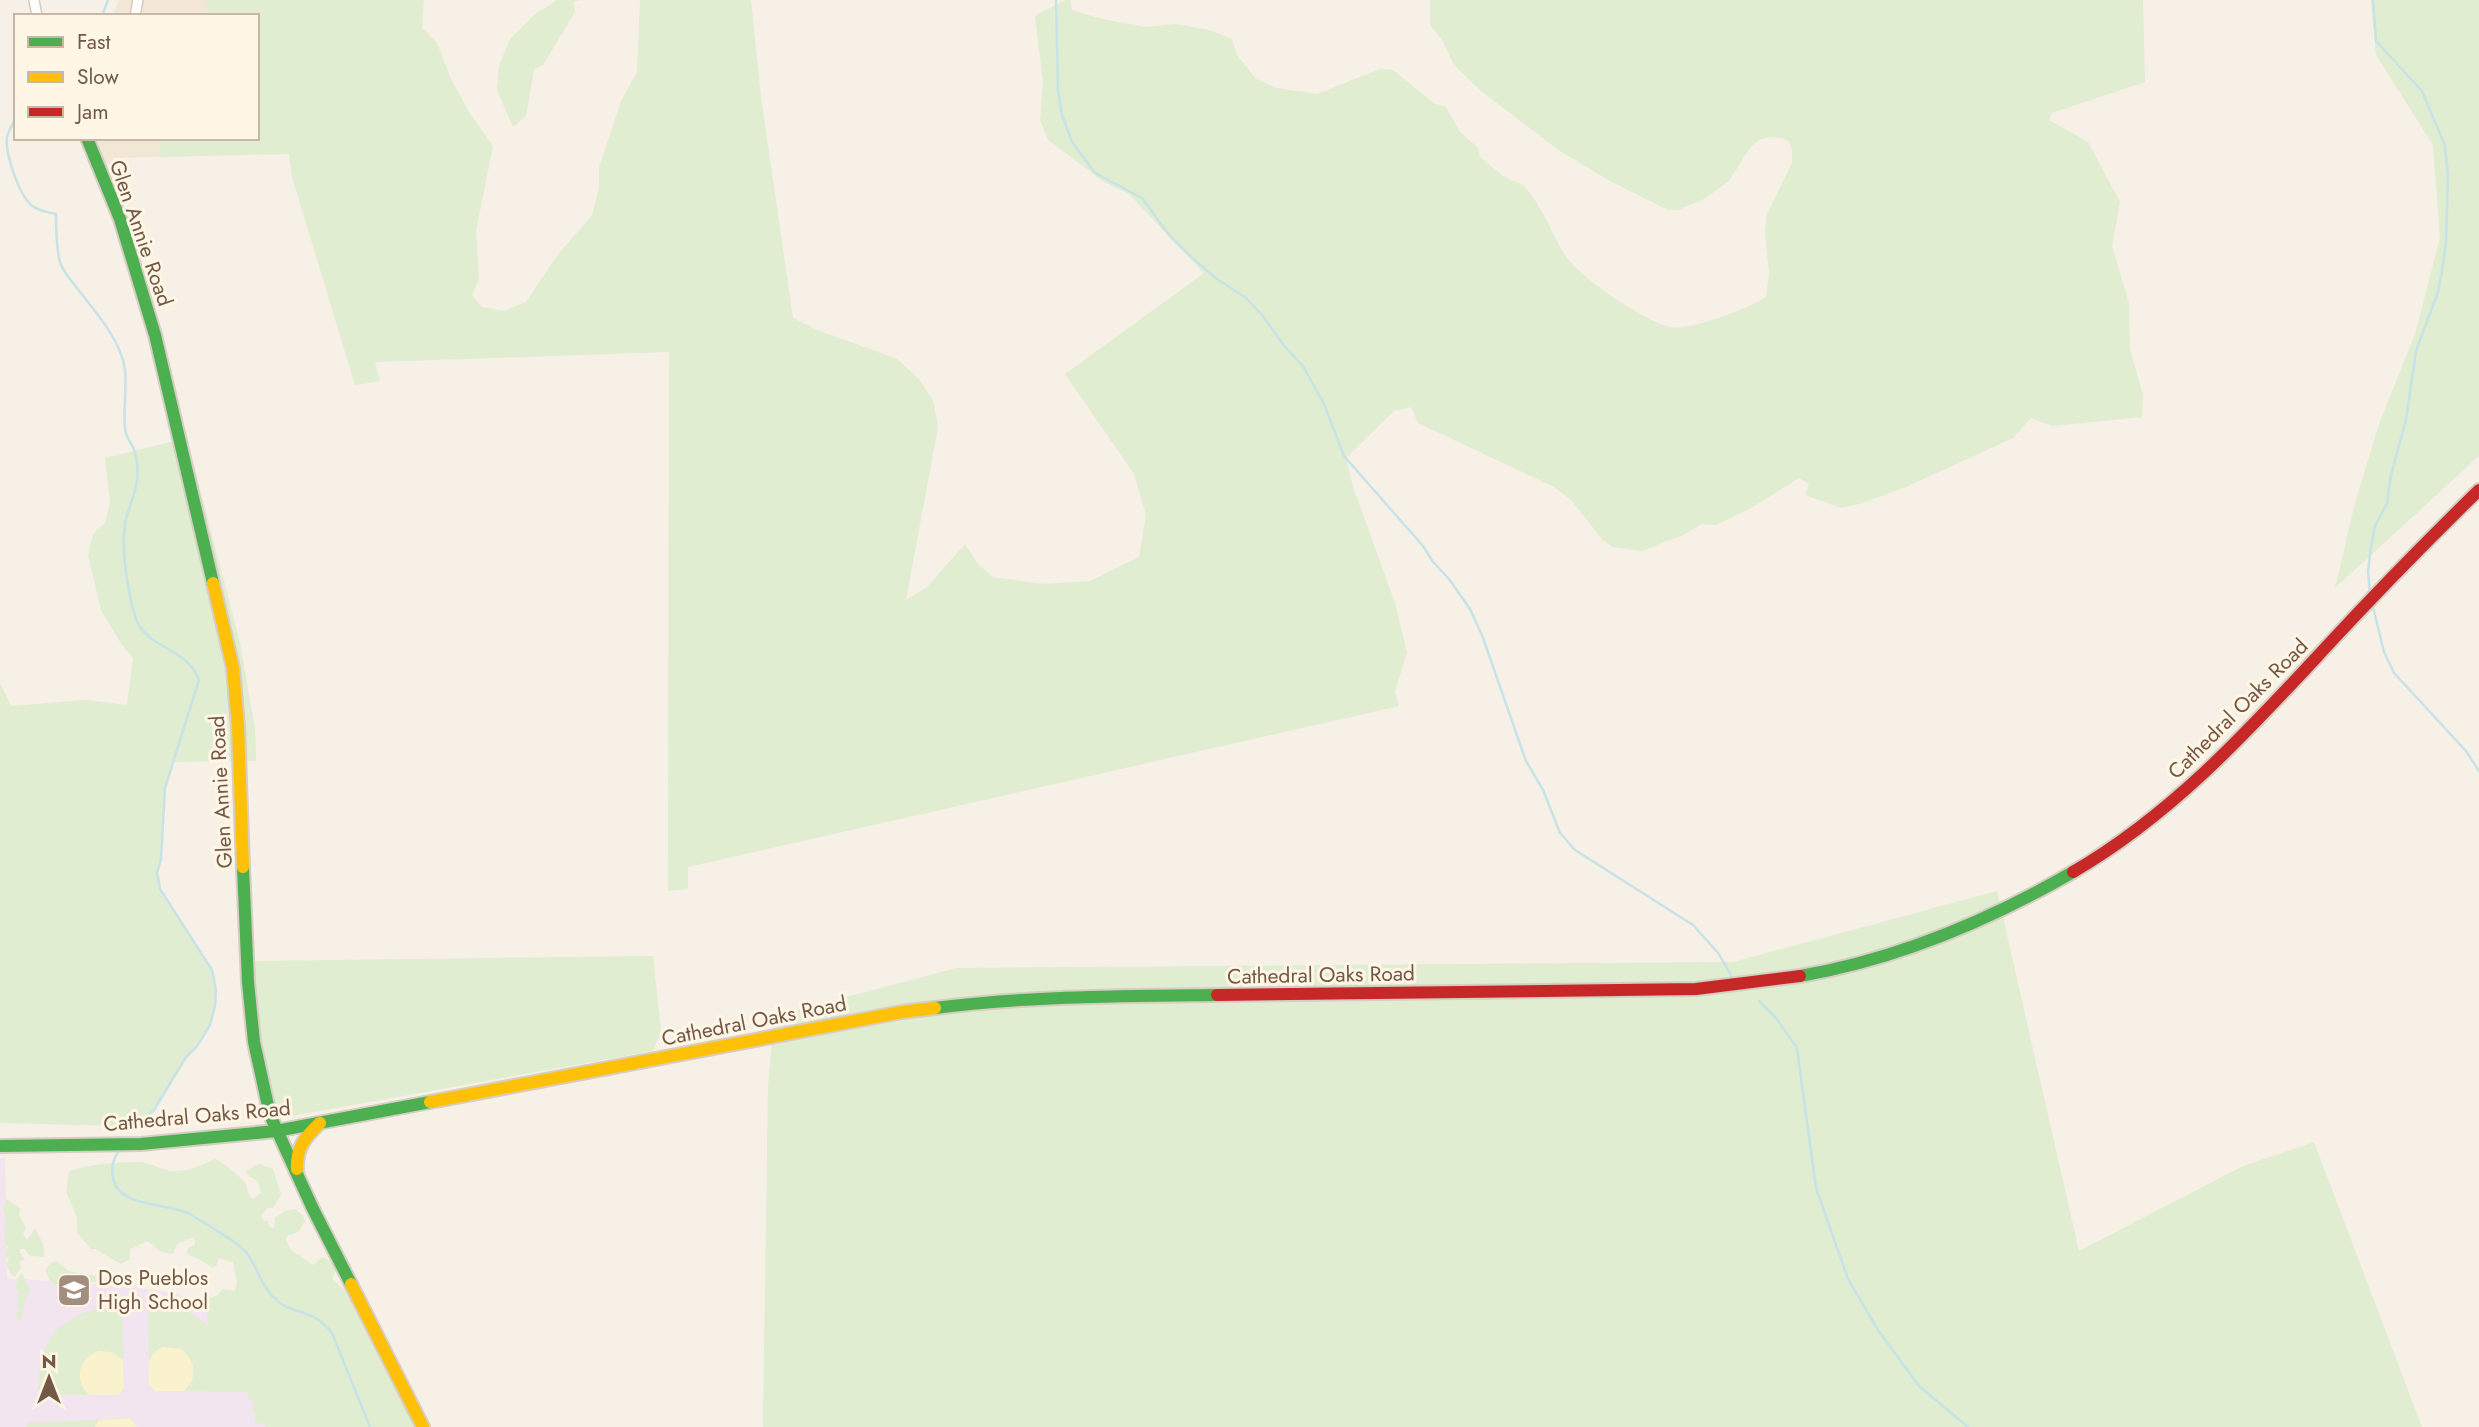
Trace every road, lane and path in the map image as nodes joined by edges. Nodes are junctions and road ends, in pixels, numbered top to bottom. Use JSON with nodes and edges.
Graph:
{"nodes":[{"id":1,"x":88,"y":140,"type":"edge"},
{"id":2,"x":2479,"y":489,"type":"edge"},
{"id":3,"x":321,"y":1123,"type":"junction"},
{"id":4,"x":276,"y":1131,"type":"junction"},
{"id":5,"x":0,"y":1146,"type":"edge"},
{"id":6,"x":298,"y":1177,"type":"junction"},
{"id":7,"x":423,"y":1427,"type":"edge"}],
"edges":[{"from":1,"to":4,"type":"main road","name":"Glen Annie Road"},
{"from":2,"to":3,"type":"main road","name":"Cathedral Oaks Road"},
{"from":3,"to":4,"type":"main road","name":"Cathedral Oaks Road"},
{"from":3,"to":6,"type":"main road"},
{"from":4,"to":5,"type":"main road","name":"Cathedral Oaks Road"},
{"from":4,"to":6,"type":"main road","name":"Glen Annie Road"},
{"from":6,"to":7,"type":"main road","name":"Glen Annie Road"}]}
